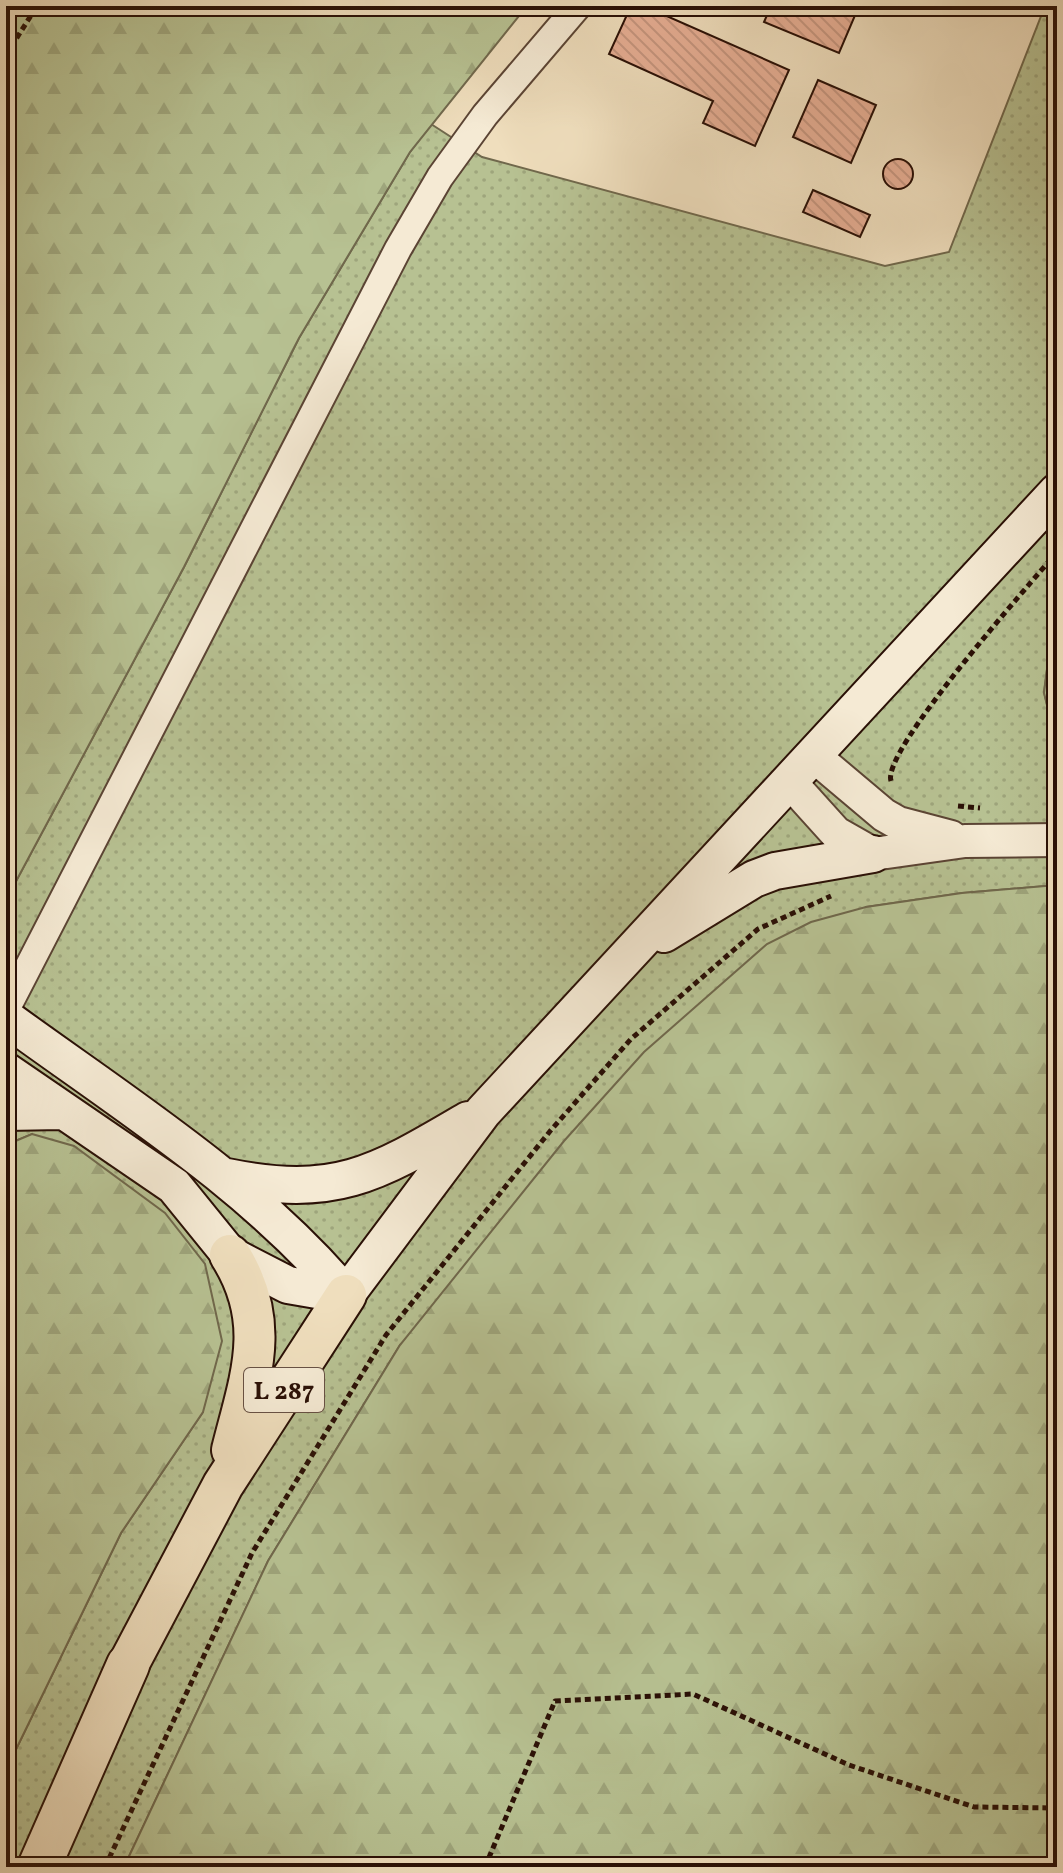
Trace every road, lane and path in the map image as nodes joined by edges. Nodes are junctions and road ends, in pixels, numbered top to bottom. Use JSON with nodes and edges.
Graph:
{"nodes":[{"id":1,"x":37,"y":6,"type":"edge"},
{"id":2,"x":578,"y":6,"type":"edge"},
{"id":3,"x":6,"y":55,"type":"edge"},
{"id":4,"x":1057,"y":437,"type":"edge"},
{"id":5,"x":1057,"y":448,"type":"edge"},
{"id":6,"x":1057,"y":492,"type":"edge"},
{"id":7,"x":1057,"y":552,"type":"edge"},
{"id":8,"x":802,"y":769,"type":"junction"},
{"id":9,"x":953,"y":805,"type":"dead end"},
{"id":10,"x":993,"y":810,"type":"dead end"},
{"id":11,"x":884,"y":815,"type":"junction"},
{"id":12,"x":1057,"y":840,"type":"edge"},
{"id":13,"x":965,"y":841,"type":"junction"},
{"id":14,"x":873,"y":854,"type":"junction"},
{"id":15,"x":628,"y":956,"type":"junction"},
{"id":16,"x":6,"y":1010,"type":"edge"},
{"id":17,"x":6,"y":1018,"type":"edge"},
{"id":18,"x":6,"y":1071,"type":"edge"},
{"id":19,"x":61,"y":1111,"type":"junction"},
{"id":20,"x":6,"y":1112,"type":"edge"},
{"id":21,"x":483,"y":1112,"type":"junction"},
{"id":22,"x":223,"y":1176,"type":"junction"},
{"id":23,"x":230,"y":1255,"type":"junction"},
{"id":24,"x":346,"y":1295,"type":"junction"},
{"id":25,"x":223,"y":1485,"type":"junction"},
{"id":26,"x":128,"y":1665,"type":"joint"},
{"id":27,"x":1057,"y":1808,"type":"edge"},
{"id":28,"x":39,"y":1867,"type":"edge"},
{"id":29,"x":105,"y":1867,"type":"edge"},
{"id":30,"x":485,"y":1867,"type":"edge"}],
"edges":[{"from":1,"to":3,"type":"path"},
{"from":2,"to":16,"type":"street"},
{"from":4,"to":5,"type":"path"},
{"from":6,"to":8,"type":"main road","number":"L 287"},
{"from":7,"to":11,"type":"path"},
{"from":8,"to":11,"type":"street"},
{"from":8,"to":14,"type":"street"},
{"from":8,"to":15,"type":"main road","number":"L 287"},
{"from":9,"to":10,"type":"path"},
{"from":11,"to":13,"type":"street"},
{"from":12,"to":13,"type":"street"},
{"from":13,"to":14,"type":"street"},
{"from":14,"to":15,"type":"main road"},
{"from":14,"to":29,"type":"path"},
{"from":15,"to":21,"type":"main road","number":"L 287"},
{"from":17,"to":22,"type":"main road"},
{"from":18,"to":19,"type":"main road"},
{"from":19,"to":20,"type":"main road"},
{"from":19,"to":23,"type":"main road"},
{"from":21,"to":22,"type":"main road"},
{"from":21,"to":24,"type":"main road","number":"L 287"},
{"from":22,"to":24,"type":"main road"},
{"from":23,"to":24,"type":"main road"},
{"from":23,"to":25,"type":"main road"},
{"from":24,"to":25,"type":"main road","number":"L 287"},
{"from":25,"to":26,"type":"main road","number":"L 287"},
{"from":26,"to":28,"type":"highway","number":"L 287"},
{"from":27,"to":30,"type":"path"}]}
